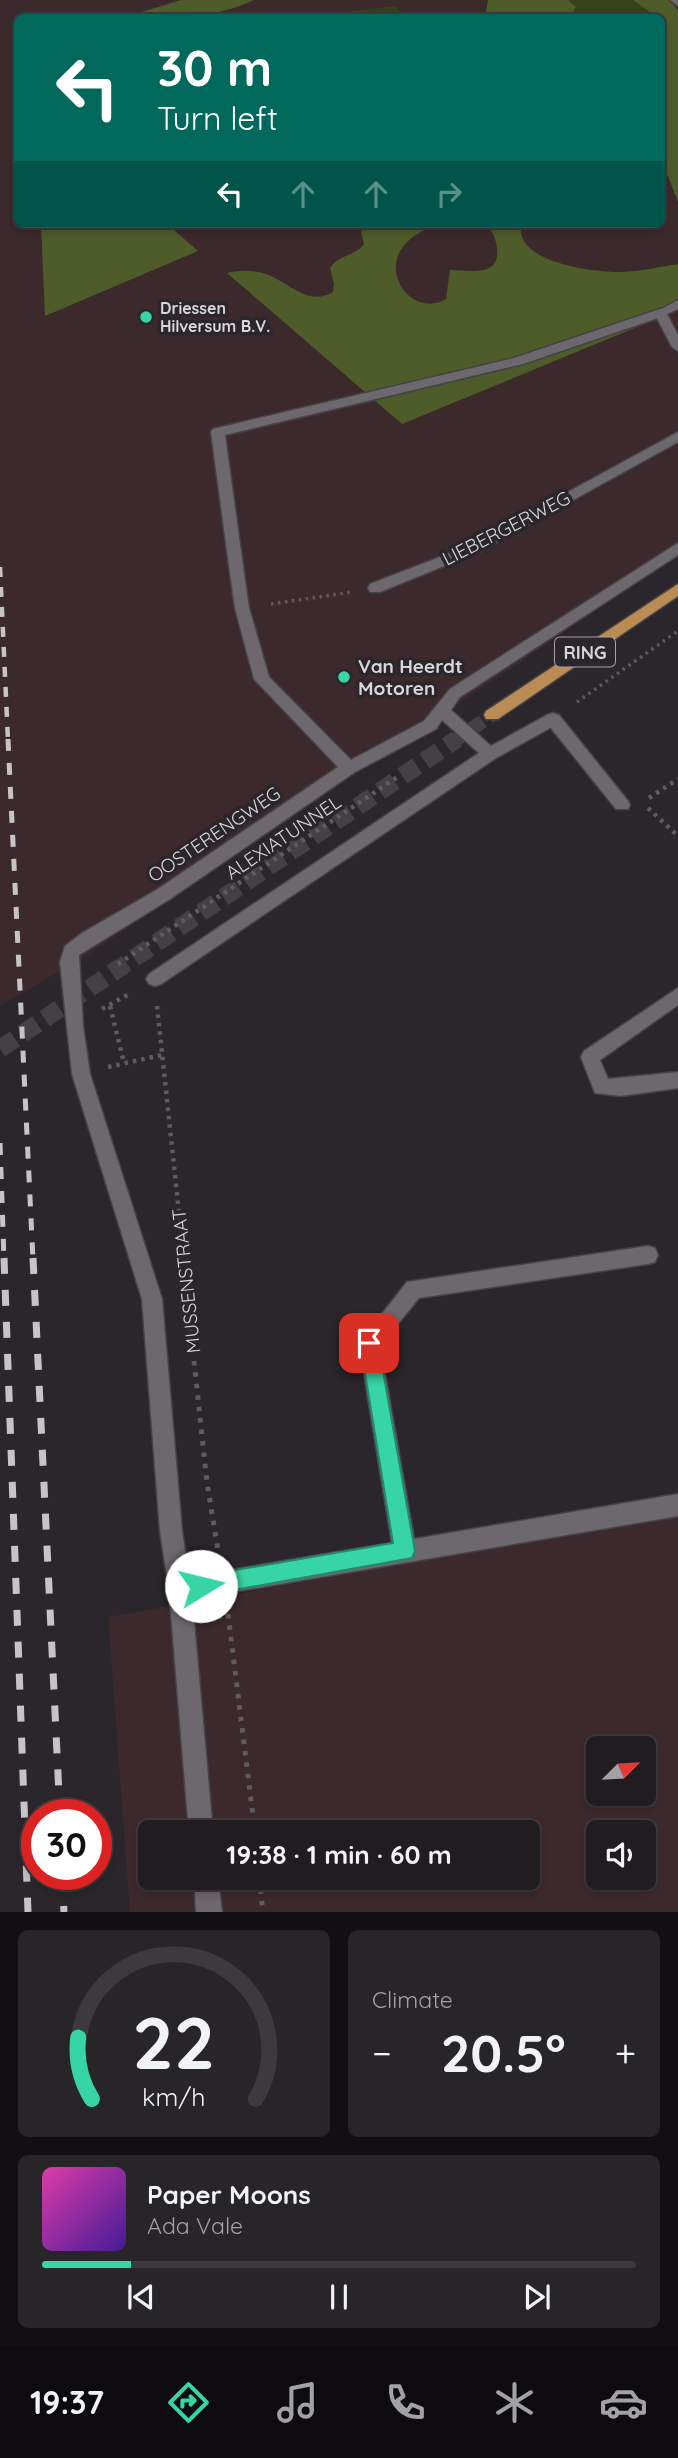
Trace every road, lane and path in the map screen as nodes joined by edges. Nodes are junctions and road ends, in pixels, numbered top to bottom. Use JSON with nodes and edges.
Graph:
{"nodes":[{"id":1,"x":678,"y":304,"type":"edge"},
{"id":2,"x":660,"y":313,"type":"junction"},
{"id":3,"x":678,"y":347,"type":"edge"},
{"id":4,"x":678,"y":436,"type":"edge"},
{"id":5,"x":678,"y":548,"type":"edge"},
{"id":6,"x":375,"y":588,"type":"joint"},
{"id":7,"x":678,"y":589,"type":"edge"},
{"id":8,"x":242,"y":608,"type":"junction"},
{"id":9,"x":678,"y":631,"type":"edge"},
{"id":10,"x":442,"y":711,"type":"junction"},
{"id":11,"x":492,"y":715,"type":"tunnel mouth"},
{"id":12,"x":553,"y":719,"type":"junction"},
{"id":13,"x":490,"y":754,"type":"junction"},
{"id":14,"x":349,"y":768,"type":"junction"},
{"id":15,"x":406,"y":771,"type":"dead end"},
{"id":16,"x":678,"y":779,"type":"edge"},
{"id":17,"x":622,"y":805,"type":"dead end"},
{"id":18,"x":678,"y":836,"type":"edge"},
{"id":19,"x":118,"y":964,"type":"dead end"},
{"id":20,"x":155,"y":979,"type":"junction"},
{"id":21,"x":678,"y":995,"type":"edge"},
{"id":22,"x":110,"y":1006,"type":"dead end"},
{"id":23,"x":74,"y":1026,"type":"junction"},
{"id":24,"x":162,"y":1055,"type":"junction"},
{"id":25,"x":81,"y":1074,"type":"joint"},
{"id":26,"x":678,"y":1080,"type":"edge"},
{"id":27,"x":648,"y":1255,"type":"dead end"},
{"id":28,"x":678,"y":1505,"type":"edge"},
{"id":29,"x":405,"y":1551,"type":"junction"},
{"id":30,"x":223,"y":1583,"type":"junction"},
{"id":31,"x":180,"y":1590,"type":"junction"},
{"id":32,"x":200,"y":1820,"type":"edge"},
{"id":33,"x":254,"y":1820,"type":"edge"},
{"id":34,"x":207,"y":1890,"type":"edge"},
{"id":35,"x":261,"y":1890,"type":"edge"},
{"id":36,"x":209,"y":1912,"type":"edge"},
{"id":37,"x":263,"y":1912,"type":"edge"}],
"edges":[{"from":1,"to":2,"type":"street"},
{"from":2,"to":3,"type":"street"},
{"from":2,"to":8,"type":"street"},
{"from":4,"to":6,"type":"street","name":"LIEBERGERWEG"},
{"from":5,"to":10,"type":"street","name":"OOSTERENGWEG"},
{"from":6,"to":8,"type":"path"},
{"from":7,"to":11,"type":"main road","number":"RING"},
{"from":8,"to":14,"type":"street"},
{"from":9,"to":12,"type":"path"},
{"from":10,"to":13,"type":"street"},
{"from":10,"to":14,"type":"street","name":"OOSTERENGWEG"},
{"from":12,"to":13,"type":"street"},
{"from":12,"to":17,"type":"street"},
{"from":13,"to":20,"type":"street"},
{"from":14,"to":23,"type":"street","name":"OOSTERENGWEG"},
{"from":15,"to":19,"type":"path","name":"ALEXIATUNNEL"},
{"from":16,"to":18,"type":"path"},
{"from":20,"to":23,"type":"path"},
{"from":20,"to":24,"type":"path","name":"MUSSENSTRAAT"},
{"from":21,"to":26,"type":"street"},
{"from":22,"to":24,"type":"path"},
{"from":23,"to":25,"type":"street","name":"OOSTERENGWEG"},
{"from":24,"to":30,"type":"path","name":"MUSSENSTRAAT"},
{"from":25,"to":31,"type":"street","name":"MUSSENSTRAAT"},
{"from":27,"to":29,"type":"street"},
{"from":28,"to":29,"type":"street"},
{"from":29,"to":30,"type":"street"},
{"from":30,"to":31,"type":"street"},
{"from":30,"to":33,"type":"path","name":"MUSSENSTRAAT"},
{"from":31,"to":32,"type":"street","name":"MUSSENSTRAAT"},
{"from":34,"to":36,"type":"street"},
{"from":35,"to":37,"type":"path"}]}
